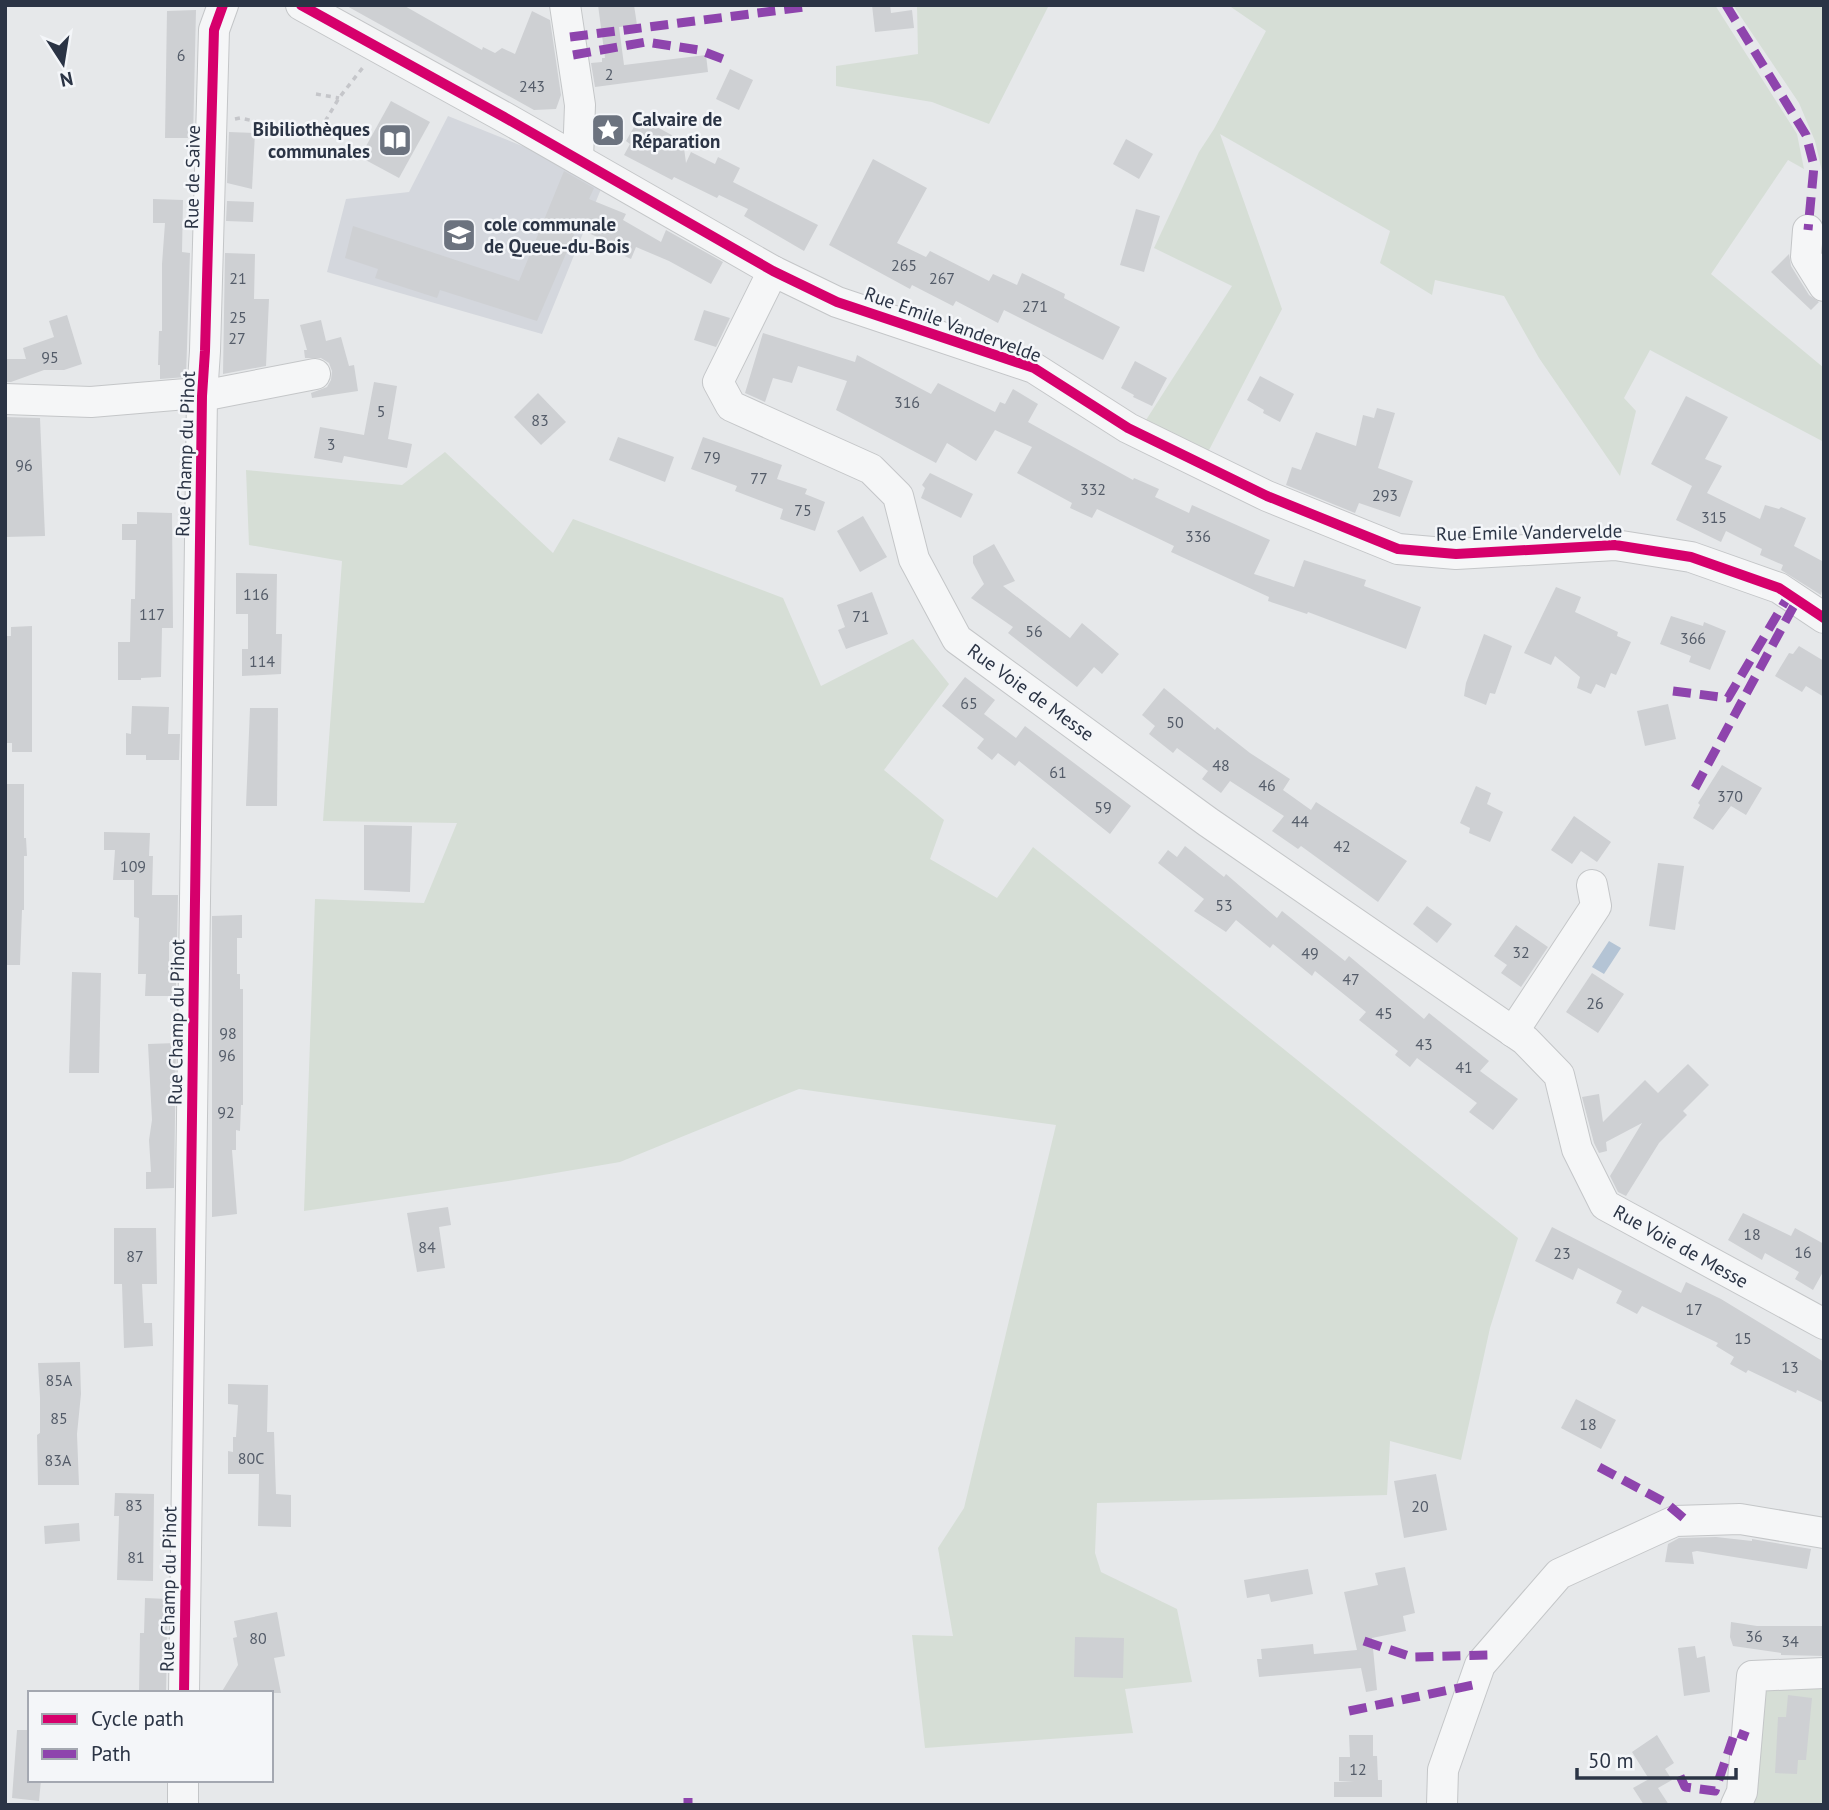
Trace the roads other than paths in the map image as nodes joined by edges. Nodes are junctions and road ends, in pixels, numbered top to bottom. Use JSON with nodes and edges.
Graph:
{"nodes":[{"id":1,"x":223,"y":5,"type":"edge"},
{"id":2,"x":301,"y":5,"type":"edge"},
{"id":3,"x":565,"y":5,"type":"edge"},
{"id":4,"x":578,"y":159,"type":"junction"},
{"id":5,"x":1808,"y":230,"type":"dead end"},
{"id":6,"x":773,"y":271,"type":"junction"},
{"id":7,"x":1824,"y":286,"type":"edge"},
{"id":8,"x":205,"y":351,"type":"joint"},
{"id":9,"x":315,"y":374,"type":"dead end"},
{"id":10,"x":202,"y":397,"type":"junction"},
{"id":11,"x":5,"y":399,"type":"edge"},
{"id":12,"x":1824,"y":618,"type":"edge"},
{"id":13,"x":1592,"y":885,"type":"dead end"},
{"id":14,"x":1513,"y":1032,"type":"junction"},
{"id":15,"x":1824,"y":1324,"type":"edge"},
{"id":16,"x":1824,"y":1533,"type":"edge"},
{"id":17,"x":1824,"y":1673,"type":"edge"},
{"id":18,"x":184,"y":1691,"type":"edge"},
{"id":19,"x":183,"y":1782,"type":"edge"},
{"id":20,"x":183,"y":1805,"type":"edge"},
{"id":21,"x":1443,"y":1805,"type":"edge"},
{"id":22,"x":1736,"y":1805,"type":"edge"}],
"edges":[{"from":1,"to":8,"type":"street","name":"Rue de Saive"},
{"from":2,"to":4,"type":"street","name":"Rue Emile Vandervelde"},
{"from":3,"to":4,"type":"street"},
{"from":4,"to":6,"type":"street","name":"Rue Emile Vandervelde"},
{"from":5,"to":7,"type":"street"},
{"from":6,"to":12,"type":"street","name":"Rue Emile Vandervelde"},
{"from":6,"to":14,"type":"street","name":"Rue Voie de Messe"},
{"from":8,"to":10,"type":"street","name":"Rue Champ du Pihot"},
{"from":9,"to":10,"type":"street"},
{"from":10,"to":11,"type":"street"},
{"from":10,"to":18,"type":"street","name":"Rue Champ du Pihot"},
{"from":13,"to":14,"type":"street"},
{"from":14,"to":15,"type":"street","name":"Rue Voie de Messe"},
{"from":16,"to":21,"type":"street"},
{"from":17,"to":22,"type":"street"},
{"from":19,"to":20,"type":"street"}]}
